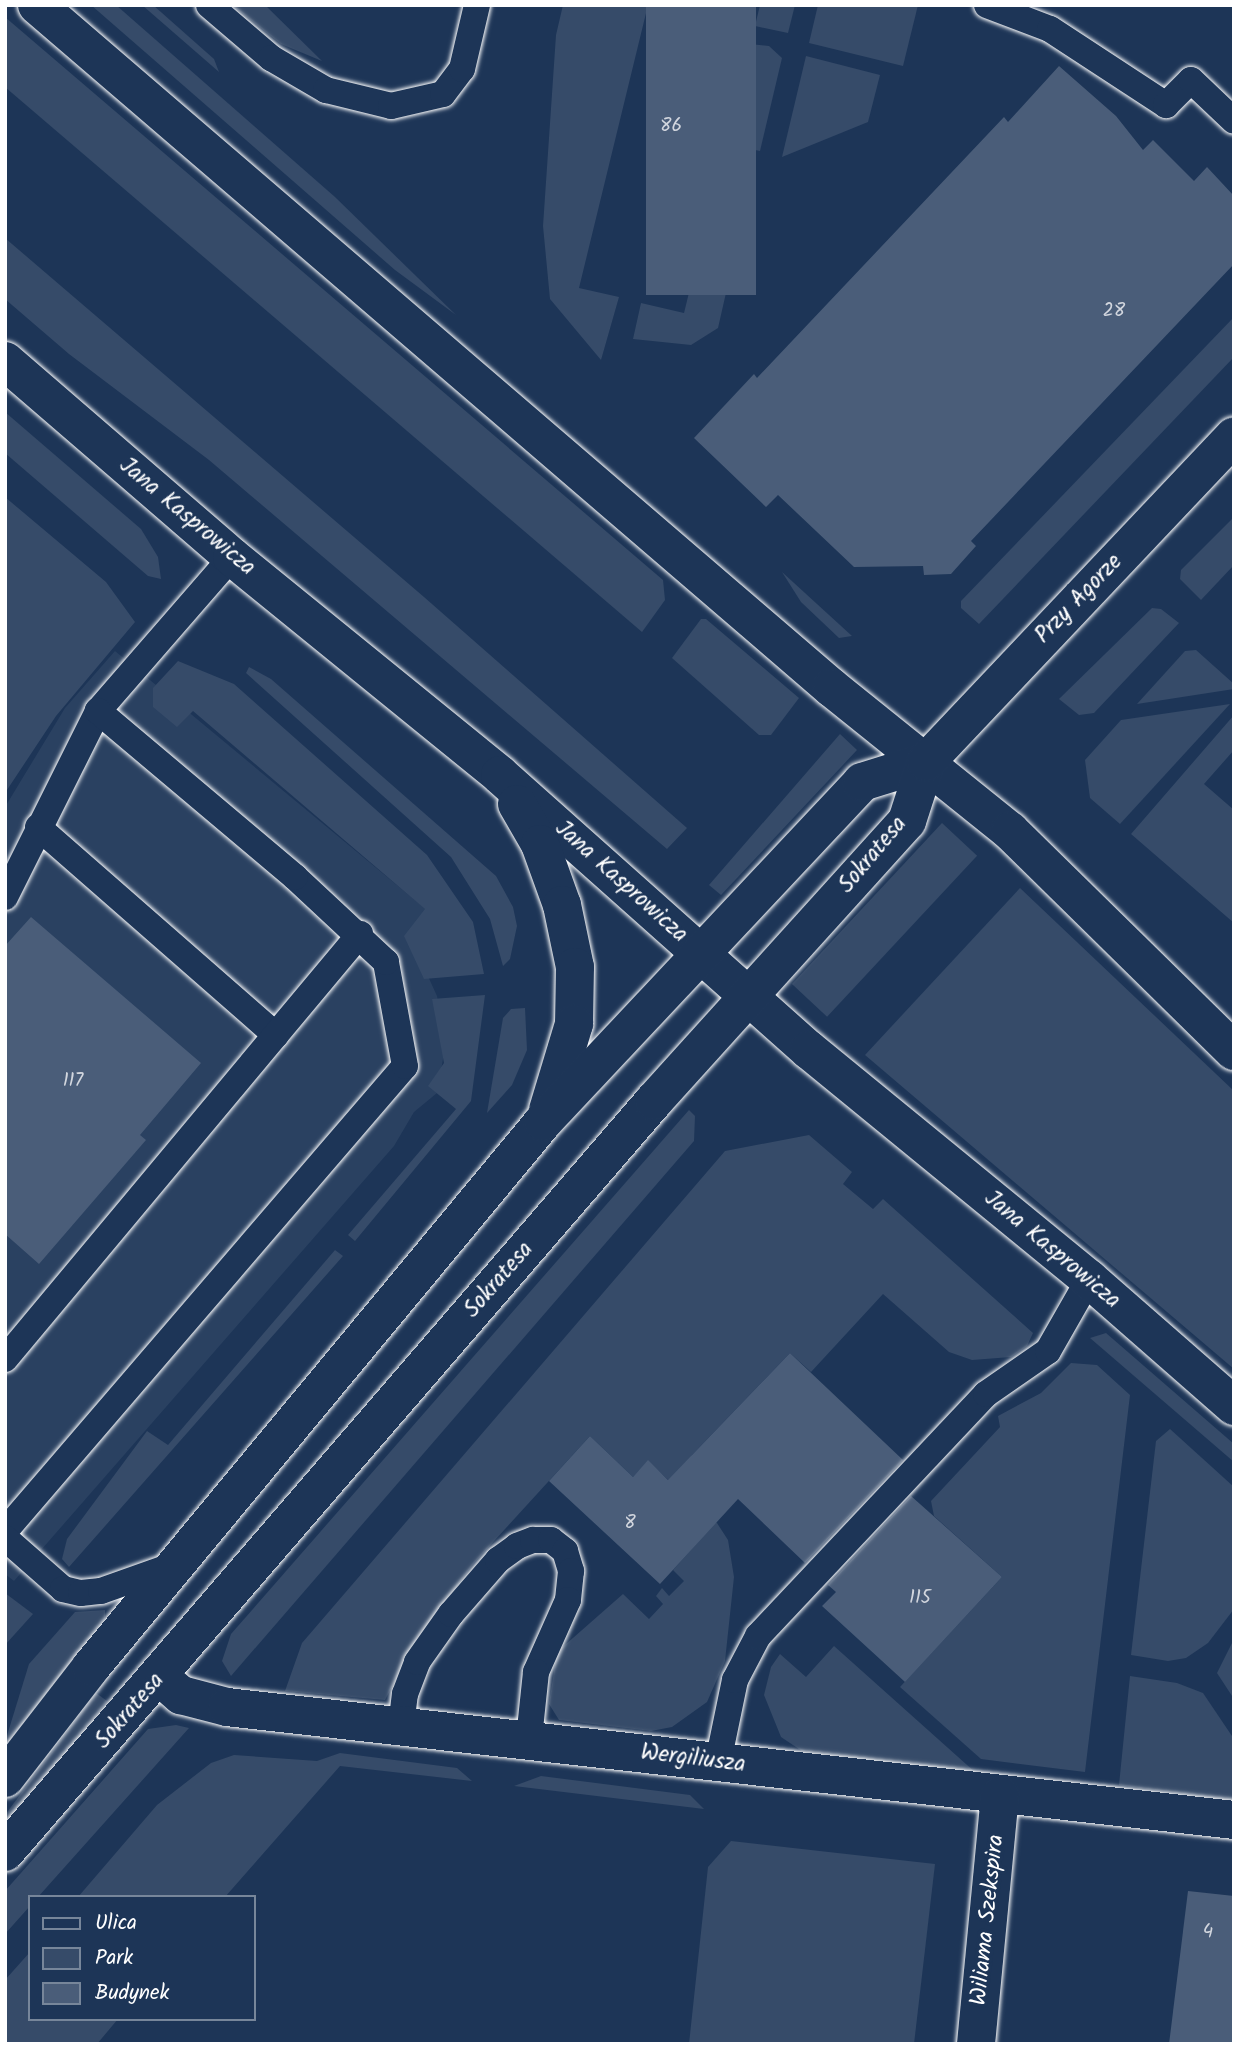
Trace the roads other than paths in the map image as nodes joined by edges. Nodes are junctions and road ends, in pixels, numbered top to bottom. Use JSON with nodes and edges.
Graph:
{"nodes":[{"id":1,"x":37,"y":5,"type":"edge"},
{"id":2,"x":209,"y":5,"type":"edge"},
{"id":3,"x":477,"y":5,"type":"edge"},
{"id":4,"x":987,"y":5,"type":"edge"},
{"id":5,"x":1234,"y":121,"type":"edge"},
{"id":6,"x":5,"y":361,"type":"edge"},
{"id":7,"x":1234,"y":436,"type":"edge"},
{"id":8,"x":232,"y":557,"type":"junction"},
{"id":9,"x":98,"y":711,"type":"junction"},
{"id":10,"x":926,"y":762,"type":"junction"},
{"id":11,"x":500,"y":775,"type":"junction"},
{"id":12,"x":38,"y":827,"type":"junction"},
{"id":13,"x":5,"y":897,"type":"edge"},
{"id":14,"x":360,"y":934,"type":"junction"},
{"id":15,"x":701,"y":954,"type":"junction"},
{"id":16,"x":747,"y":996,"type":"junction"},
{"id":17,"x":276,"y":1035,"type":"junction"},
{"id":18,"x":1234,"y":1051,"type":"edge"},
{"id":19,"x":543,"y":1122,"type":"junction"},
{"id":20,"x":1089,"y":1279,"type":"junction"},
{"id":21,"x":5,"y":1359,"type":"edge"},
{"id":22,"x":1234,"y":1406,"type":"edge"},
{"id":23,"x":5,"y":1531,"type":"edge"},
{"id":24,"x":5,"y":1538,"type":"edge"},
{"id":25,"x":175,"y":1565,"type":"junction"},
{"id":26,"x":160,"y":1677,"type":"junction"},
{"id":27,"x":401,"y":1726,"type":"junction"},
{"id":28,"x":529,"y":1739,"type":"junction"},
{"id":29,"x":718,"y":1762,"type":"junction"},
{"id":30,"x":5,"y":1778,"type":"edge"},
{"id":31,"x":1000,"y":1795,"type":"junction"},
{"id":32,"x":1234,"y":1820,"type":"edge"},
{"id":33,"x":5,"y":1852,"type":"edge"},
{"id":34,"x":976,"y":2044,"type":"edge"}],
"edges":[{"from":1,"to":10,"type":"street"},
{"from":2,"to":3,"type":"lane"},
{"from":4,"to":5,"type":"lane"},
{"from":6,"to":8,"type":"street","name":"Jana Kasprowicza"},
{"from":7,"to":10,"type":"street","name":"Przy Agorze"},
{"from":8,"to":9,"type":"lane"},
{"from":8,"to":11,"type":"street","name":"Jana Kasprowicza"},
{"from":9,"to":12,"type":"lane"},
{"from":9,"to":14,"type":"lane"},
{"from":10,"to":15,"type":"street"},
{"from":10,"to":16,"type":"street","name":"Sokratesa"},
{"from":10,"to":18,"type":"street"},
{"from":11,"to":15,"type":"street","name":"Jana Kasprowicza"},
{"from":11,"to":19,"type":"street"},
{"from":12,"to":13,"type":"lane"},
{"from":12,"to":17,"type":"lane"},
{"from":14,"to":17,"type":"lane"},
{"from":14,"to":23,"type":"lane"},
{"from":15,"to":16,"type":"street","name":"Jana Kasprowicza"},
{"from":15,"to":19,"type":"street"},
{"from":16,"to":20,"type":"street","name":"Jana Kasprowicza"},
{"from":16,"to":26,"type":"street","name":"Sokratesa"},
{"from":17,"to":21,"type":"lane"},
{"from":19,"to":25,"type":"street"},
{"from":20,"to":22,"type":"street","name":"Jana Kasprowicza"},
{"from":20,"to":29,"type":"lane"},
{"from":24,"to":25,"type":"lane"},
{"from":25,"to":30,"type":"street"},
{"from":26,"to":27,"type":"street","name":"Wergiliusza"},
{"from":26,"to":33,"type":"street","name":"Sokratesa"},
{"from":27,"to":28,"type":"street","name":"Wergiliusza"},
{"from":27,"to":28,"type":"lane"},
{"from":28,"to":29,"type":"street","name":"Wergiliusza"},
{"from":29,"to":31,"type":"street","name":"Wergiliusza"},
{"from":31,"to":32,"type":"street","name":"Wergiliusza"},
{"from":31,"to":34,"type":"street","name":"Wiliama Szekspira"}]}
